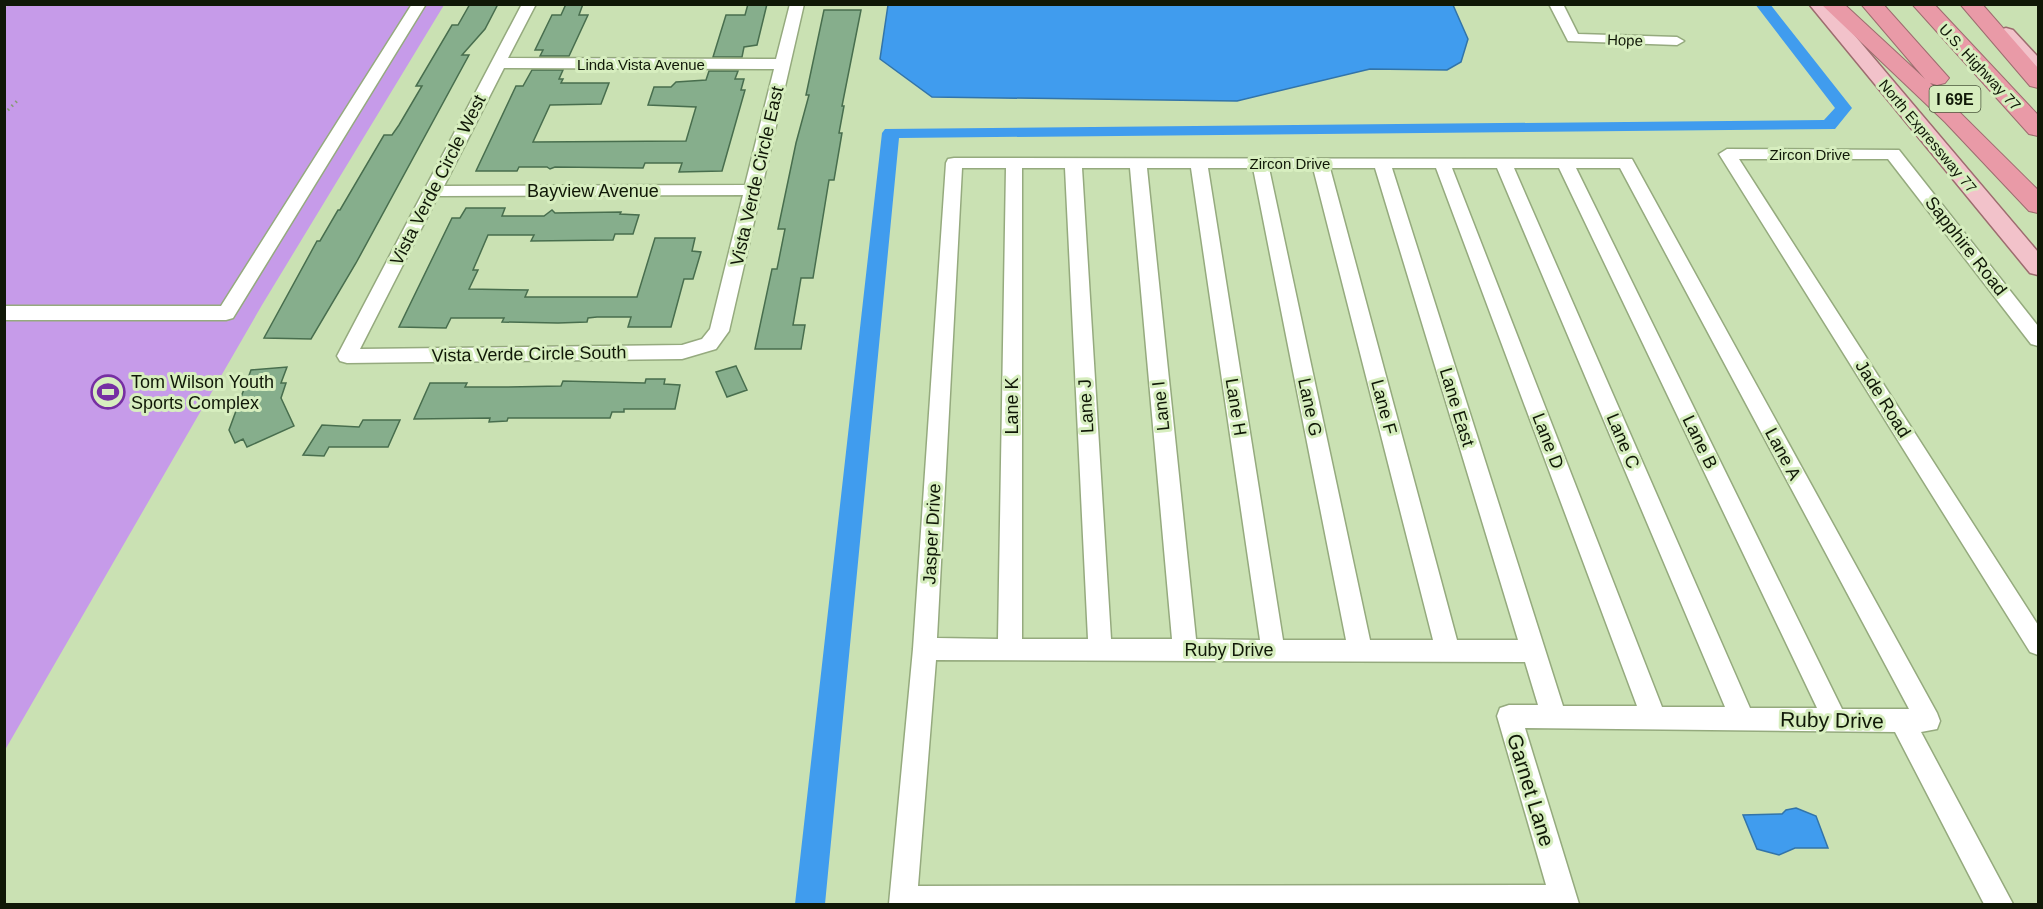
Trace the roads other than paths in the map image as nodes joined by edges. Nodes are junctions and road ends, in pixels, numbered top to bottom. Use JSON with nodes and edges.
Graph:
{"nodes":[{"id":1,"x":419,"y":4,"type":"edge"},
{"id":2,"x":529,"y":4,"type":"edge"},
{"id":3,"x":797,"y":4,"type":"edge"},
{"id":4,"x":1556,"y":4,"type":"edge"},
{"id":5,"x":1818,"y":4,"type":"edge"},
{"id":6,"x":1831,"y":4,"type":"edge"},
{"id":7,"x":1872,"y":4,"type":"edge"},
{"id":8,"x":1922,"y":4,"type":"edge"},
{"id":9,"x":1970,"y":4,"type":"edge"},
{"id":10,"x":1976,"y":4,"type":"edge"},
{"id":11,"x":1677,"y":42,"type":"dead end"},
{"id":12,"x":498,"y":63,"type":"junction"},
{"id":13,"x":783,"y":64,"type":"junction"},
{"id":14,"x":2038,"y":68,"type":"edge"},
{"id":15,"x":2038,"y":81,"type":"edge"},
{"id":16,"x":2038,"y":129,"type":"edge"},
{"id":17,"x":1727,"y":154,"type":"joint"},
{"id":18,"x":1893,"y":154,"type":"joint"},
{"id":19,"x":1138,"y":163,"type":"junction"},
{"id":20,"x":1199,"y":163,"type":"junction"},
{"id":21,"x":1260,"y":163,"type":"junction"},
{"id":22,"x":1320,"y":163,"type":"junction"},
{"id":23,"x":1382,"y":163,"type":"junction"},
{"id":24,"x":1442,"y":163,"type":"junction"},
{"id":25,"x":1503,"y":163,"type":"junction"},
{"id":26,"x":1565,"y":163,"type":"junction"},
{"id":27,"x":1626,"y":163,"type":"joint"},
{"id":28,"x":954,"y":164,"type":"joint"},
{"id":29,"x":1014,"y":164,"type":"junction"},
{"id":30,"x":1073,"y":164,"type":"junction"},
{"id":31,"x":754,"y":190,"type":"junction"},
{"id":32,"x":432,"y":191,"type":"junction"},
{"id":33,"x":2038,"y":193,"type":"edge"},
{"id":34,"x":2038,"y":206,"type":"edge"},
{"id":35,"x":2038,"y":267,"type":"edge"},
{"id":36,"x":4,"y":313,"type":"edge"},
{"id":37,"x":2038,"y":339,"type":"edge"},
{"id":38,"x":709,"y":344,"type":"joint"},
{"id":39,"x":347,"y":356,"type":"joint"},
{"id":40,"x":2038,"y":645,"type":"edge"},
{"id":41,"x":925,"y":649,"type":"junction"},
{"id":42,"x":1010,"y":649,"type":"junction"},
{"id":43,"x":1100,"y":650,"type":"junction"},
{"id":44,"x":1185,"y":650,"type":"junction"},
{"id":45,"x":1274,"y":650,"type":"junction"},
{"id":46,"x":1360,"y":650,"type":"junction"},
{"id":47,"x":1448,"y":651,"type":"junction"},
{"id":48,"x":1533,"y":651,"type":"junction"},
{"id":49,"x":1554,"y":717,"type":"junction"},
{"id":50,"x":1654,"y":718,"type":"junction"},
{"id":51,"x":1743,"y":720,"type":"junction"},
{"id":52,"x":1835,"y":720,"type":"junction"},
{"id":53,"x":1902,"y":721,"type":"junction"},
{"id":54,"x":903,"y":902,"type":"edge"},
{"id":55,"x":1564,"y":902,"type":"edge"},
{"id":56,"x":1999,"y":904,"type":"edge"}],
"edges":[{"from":1,"to":36,"type":"street"},
{"from":2,"to":12,"type":"street","name":"Vista Verde Circle West"},
{"from":3,"to":13,"type":"street","name":"Vista Verde Circle East"},
{"from":4,"to":11,"type":"street","name":"Hope"},
{"from":5,"to":35,"type":"main road","name":"North Expressway 77"},
{"from":6,"to":34,"type":"highway"},
{"from":7,"to":33,"type":"highway","number":"I 69E"},
{"from":8,"to":16,"type":"highway","name":"U.S. Highway 77","number":"I 69E"},
{"from":9,"to":15,"type":"highway"},
{"from":10,"to":14,"type":"main road"},
{"from":12,"to":13,"type":"street","name":"Linda Vista Avenue"},
{"from":12,"to":32,"type":"street","name":"Vista Verde Circle West"},
{"from":13,"to":31,"type":"street","name":"Vista Verde Circle East"},
{"from":17,"to":18,"type":"street","name":"Zircon Drive"},
{"from":17,"to":40,"type":"street","name":"Jade Road"},
{"from":18,"to":37,"type":"street","name":"Sapphire Road"},
{"from":19,"to":20,"type":"street","name":"Zircon Drive"},
{"from":19,"to":30,"type":"street","name":"Zircon Drive"},
{"from":19,"to":44,"type":"street","name":"Lane I"},
{"from":20,"to":21,"type":"street","name":"Zircon Drive"},
{"from":20,"to":45,"type":"street","name":"Lane H"},
{"from":21,"to":22,"type":"street","name":"Zircon Drive"},
{"from":21,"to":46,"type":"street","name":"Lane G"},
{"from":22,"to":23,"type":"street","name":"Zircon Drive"},
{"from":22,"to":47,"type":"street","name":"Lane F"},
{"from":23,"to":24,"type":"street","name":"Zircon Drive"},
{"from":23,"to":48,"type":"street","name":"Lane East"},
{"from":24,"to":25,"type":"street","name":"Zircon Drive"},
{"from":24,"to":50,"type":"street","name":"Lane D"},
{"from":25,"to":26,"type":"street","name":"Zircon Drive"},
{"from":25,"to":51,"type":"street","name":"Lane C"},
{"from":26,"to":27,"type":"street","name":"Zircon Drive"},
{"from":26,"to":52,"type":"street","name":"Lane B"},
{"from":27,"to":53,"type":"street","name":"Lane A"},
{"from":28,"to":29,"type":"street","name":"Zircon Drive"},
{"from":28,"to":41,"type":"street","name":"Jasper Drive"},
{"from":29,"to":30,"type":"street","name":"Zircon Drive"},
{"from":29,"to":42,"type":"street","name":"Lane K"},
{"from":30,"to":43,"type":"street","name":"Lane J"},
{"from":31,"to":32,"type":"street","name":"Bayview Avenue"},
{"from":31,"to":38,"type":"street","name":"Vista Verde Circle East"},
{"from":32,"to":39,"type":"street","name":"Vista Verde Circle West"},
{"from":38,"to":39,"type":"street","name":"Vista Verde Circle South"},
{"from":41,"to":42,"type":"street","name":"Ruby Drive"},
{"from":41,"to":54,"type":"street","name":"Jasper Drive"},
{"from":42,"to":43,"type":"street","name":"Ruby Drive"},
{"from":43,"to":44,"type":"street","name":"Ruby Drive"},
{"from":44,"to":45,"type":"street","name":"Ruby Drive"},
{"from":45,"to":46,"type":"street","name":"Ruby Drive"},
{"from":46,"to":47,"type":"street","name":"Ruby Drive"},
{"from":47,"to":48,"type":"street","name":"Ruby Drive"},
{"from":48,"to":49,"type":"street"},
{"from":49,"to":50,"type":"street","name":"Ruby Drive"},
{"from":49,"to":55,"type":"street","name":"Garnet Lane"},
{"from":50,"to":51,"type":"street","name":"Ruby Drive"},
{"from":51,"to":52,"type":"street","name":"Ruby Drive"},
{"from":52,"to":53,"type":"street","name":"Ruby Drive"},
{"from":53,"to":56,"type":"street","name":"Ruby Drive"},
{"from":54,"to":55,"type":"street"}]}
